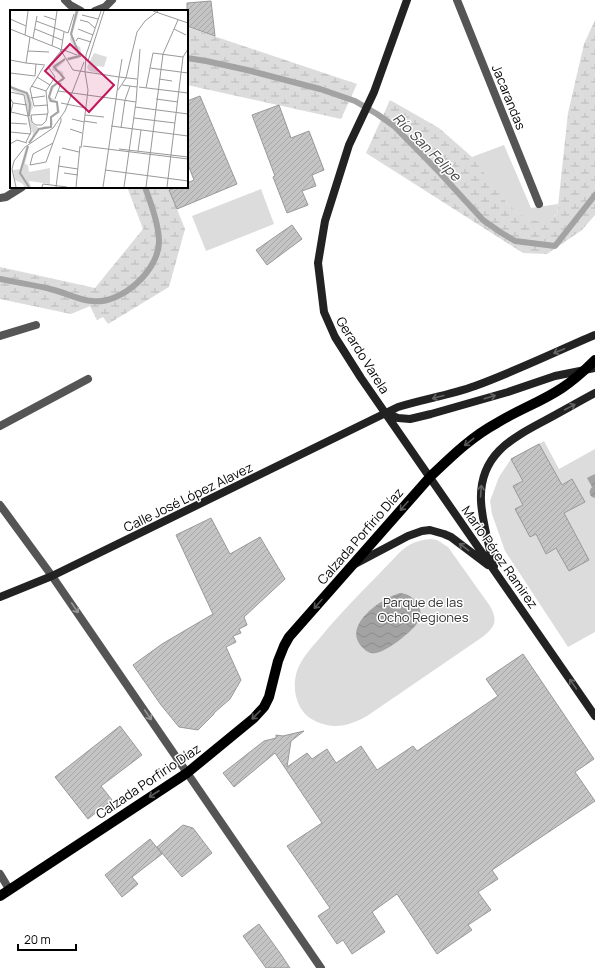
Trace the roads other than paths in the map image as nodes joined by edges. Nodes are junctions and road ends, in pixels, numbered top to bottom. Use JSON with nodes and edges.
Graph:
{"nodes":[{"id":1,"x":65,"y":0,"type":"edge"},
{"id":2,"x":112,"y":0,"type":"edge"},
{"id":3,"x":407,"y":0,"type":"edge"},
{"id":4,"x":456,"y":0,"type":"edge"},
{"id":5,"x":79,"y":10,"type":"edge"},
{"id":6,"x":98,"y":10,"type":"edge"},
{"id":7,"x":20,"y":188,"type":"edge"},
{"id":8,"x":0,"y":198,"type":"edge"},
{"id":9,"x":538,"y":204,"type":"dead end"},
{"id":10,"x":36,"y":324,"type":"dead end"},
{"id":11,"x":595,"y":335,"type":"edge"},
{"id":12,"x":0,"y":336,"type":"edge"},
{"id":13,"x":595,"y":360,"type":"edge"},
{"id":14,"x":595,"y":368,"type":"edge"},
{"id":15,"x":585,"y":370,"type":"junction"},
{"id":16,"x":88,"y":379,"type":"dead end"},
{"id":17,"x":595,"y":393,"type":"edge"},
{"id":18,"x":385,"y":413,"type":"junction"},
{"id":19,"x":0,"y":426,"type":"edge"},
{"id":20,"x":430,"y":477,"type":"junction"},
{"id":21,"x":0,"y":505,"type":"edge"},
{"id":22,"x":351,"y":567,"type":"junction"},
{"id":23,"x":495,"y":571,"type":"junction"},
{"id":24,"x":52,"y":576,"type":"junction"},
{"id":25,"x":0,"y":597,"type":"edge"},
{"id":26,"x":595,"y":716,"type":"edge"},
{"id":27,"x":187,"y":773,"type":"junction"},
{"id":28,"x":0,"y":874,"type":"edge"},
{"id":29,"x":9,"y":889,"type":"junction"},
{"id":30,"x":0,"y":896,"type":"edge"},
{"id":31,"x":321,"y":968,"type":"edge"}],
"edges":[{"from":1,"to":5,"type":"street"},
{"from":2,"to":6,"type":"street"},
{"from":3,"to":18,"type":"main road","name":"Gerardo Varela"},
{"from":4,"to":9,"type":"street","name":"Jacarandas"},
{"from":7,"to":8,"type":"street"},
{"from":10,"to":12,"type":"street"},
{"from":11,"to":18,"type":"main road","name":"Calle José López Alavez","one_way":true},
{"from":13,"to":15,"type":"main road","name":"Calzada Porfirio Díaz"},
{"from":14,"to":15,"type":"main road"},
{"from":18,"to":15,"type":"main road","one_way":true},
{"from":15,"to":20,"type":"main road","name":"Calzada Porfirio Díaz","one_way":true},
{"from":16,"to":19,"type":"street"},
{"from":23,"to":17,"type":"main road","one_way":true},
{"from":18,"to":20,"type":"main road","name":"Mario Pérez Ramirez"},
{"from":18,"to":24,"type":"main road","name":"Calle José López Alavez"},
{"from":20,"to":22,"type":"main road","name":"Calzada Porfirio Díaz","one_way":true},
{"from":20,"to":23,"type":"main road","name":"Mario Pérez Ramirez"},
{"from":21,"to":24,"type":"street"},
{"from":23,"to":22,"type":"main road","one_way":true},
{"from":22,"to":27,"type":"main road","name":"Calzada Porfirio Díaz","one_way":true},
{"from":26,"to":23,"type":"main road","name":"Mario Pérez Ramirez","one_way":true},
{"from":24,"to":25,"type":"main road","name":"Calle José López Alavez"},
{"from":24,"to":27,"type":"street","one_way":true},
{"from":27,"to":29,"type":"main road","name":"Calzada Porfirio Díaz","one_way":true},
{"from":27,"to":31,"type":"street"},
{"from":28,"to":29,"type":"street"},
{"from":29,"to":30,"type":"main road","name":"Calzada Porfirio Díaz"}]}
